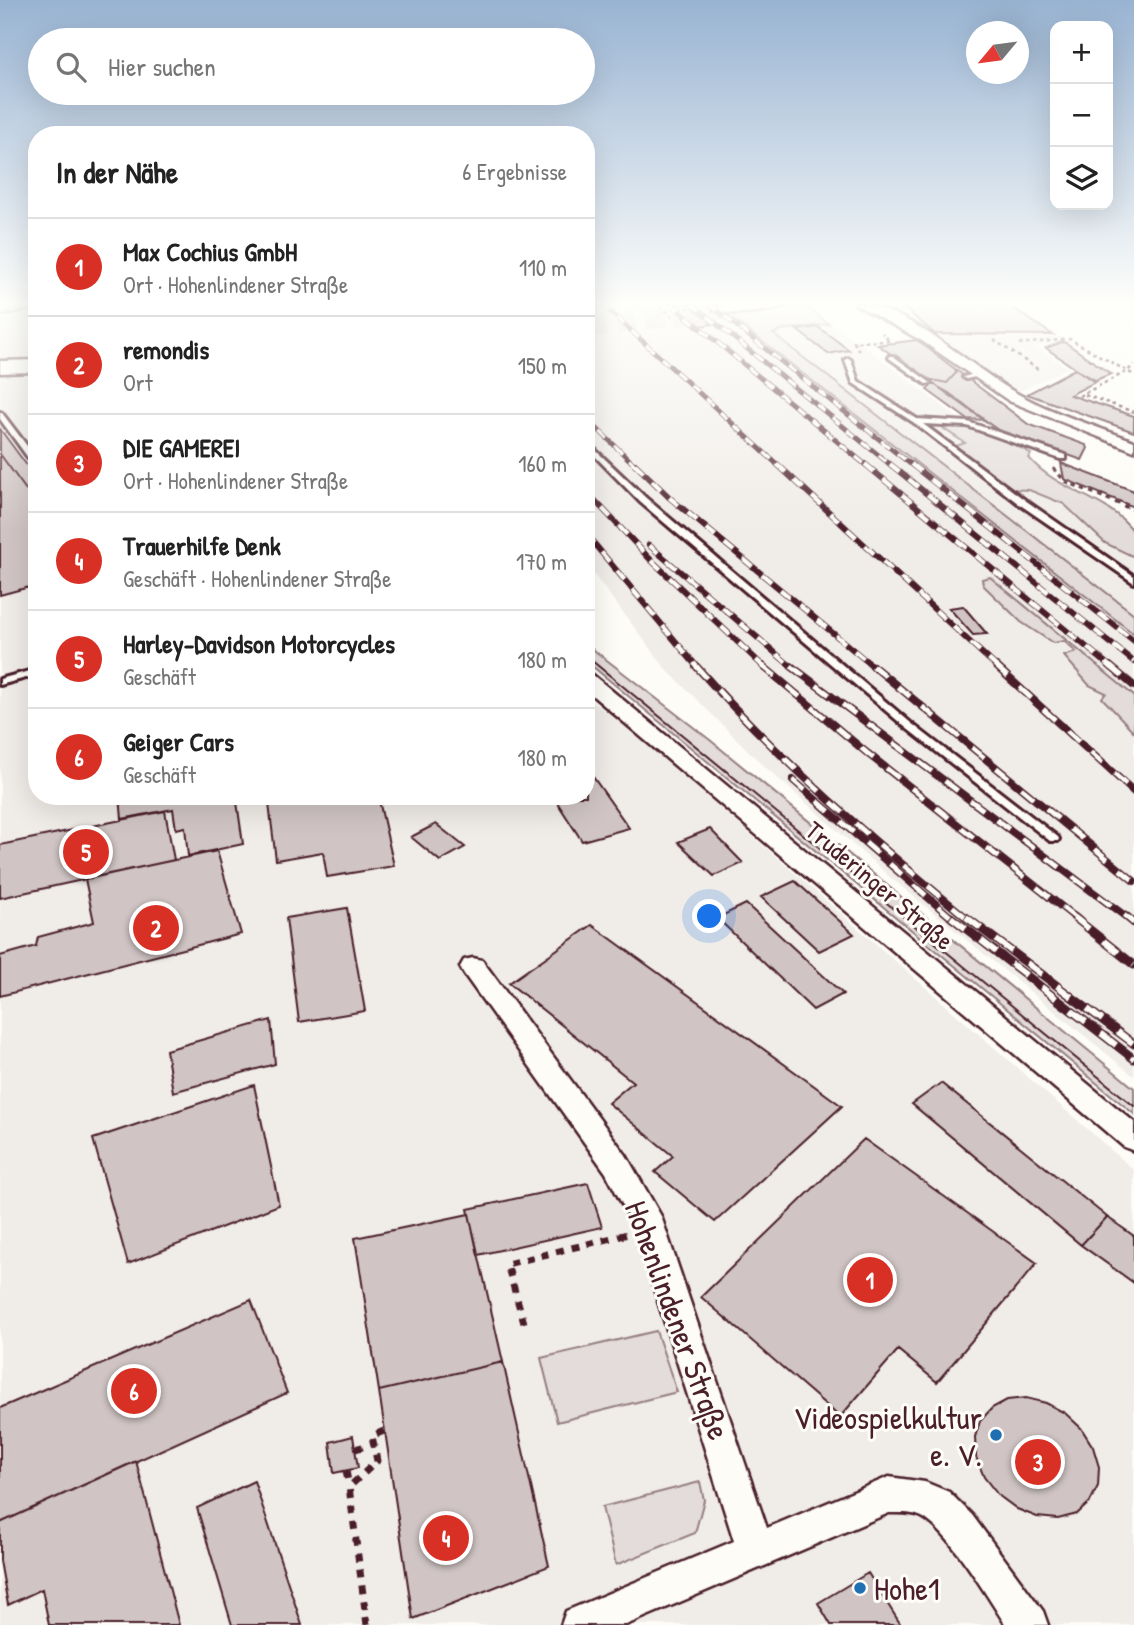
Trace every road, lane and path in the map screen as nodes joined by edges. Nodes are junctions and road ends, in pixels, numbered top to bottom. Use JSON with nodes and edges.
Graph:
{"nodes":[{"id":1,"x":854,"y":380,"type":"edge"},
{"id":2,"x":924,"y":380,"type":"edge"},
{"id":3,"x":979,"y":380,"type":"edge"},
{"id":4,"x":1112,"y":380,"type":"edge"},
{"id":5,"x":930,"y":384,"type":"dead end"},
{"id":6,"x":1085,"y":395,"type":"junction"},
{"id":7,"x":1079,"y":396,"type":"dead end"},
{"id":8,"x":1134,"y":412,"type":"edge"},
{"id":9,"x":0,"y":414,"type":"edge"},
{"id":10,"x":915,"y":421,"type":"junction"},
{"id":11,"x":1134,"y":446,"type":"edge"},
{"id":12,"x":28,"y":452,"type":"edge"},
{"id":13,"x":595,"y":452,"type":"edge"},
{"id":14,"x":1063,"y":457,"type":"dead end"},
{"id":15,"x":1053,"y":468,"type":"dead end"},
{"id":16,"x":1134,"y":510,"type":"edge"},
{"id":17,"x":1134,"y":580,"type":"edge"},
{"id":18,"x":28,"y":674,"type":"edge"},
{"id":19,"x":0,"y":682,"type":"edge"},
{"id":20,"x":595,"y":687,"type":"edge"},
{"id":21,"x":1055,"y":839,"type":"dead end"},
{"id":22,"x":473,"y":967,"type":"dead end"},
{"id":23,"x":1134,"y":1139,"type":"edge"},
{"id":24,"x":629,"y":1234,"type":"dead end"},
{"id":25,"x":524,"y":1323,"type":"dead end"},
{"id":26,"x":384,"y":1432,"type":"dead end"},
{"id":27,"x":374,"y":1444,"type":"junction"},
{"id":28,"x":355,"y":1449,"type":"dead end"},
{"id":29,"x":346,"y":1471,"type":"dead end"},
{"id":30,"x":349,"y":1487,"type":"junction"},
{"id":31,"x":756,"y":1551,"type":"junction"},
{"id":32,"x":367,"y":1625,"type":"edge"},
{"id":33,"x":580,"y":1625,"type":"edge"},
{"id":34,"x":1029,"y":1625,"type":"edge"}],
"edges":[{"from":1,"to":10,"type":"lane"},
{"from":2,"to":5,"type":"lane"},
{"from":3,"to":11,"type":"street"},
{"from":4,"to":6,"type":"path"},
{"from":6,"to":7,"type":"path"},
{"from":6,"to":8,"type":"path"},
{"from":9,"to":12,"type":"lane"},
{"from":10,"to":14,"type":"lane"},
{"from":10,"to":17,"type":"lane"},
{"from":13,"to":21,"type":"lane"},
{"from":15,"to":16,"type":"path"},
{"from":18,"to":19,"type":"lane"},
{"from":20,"to":23,"type":"street","name":"Truderinger Straße"},
{"from":22,"to":31,"type":"street","name":"Hohenlindener Straße"},
{"from":24,"to":25,"type":"path"},
{"from":26,"to":27,"type":"path"},
{"from":27,"to":28,"type":"path"},
{"from":27,"to":30,"type":"path"},
{"from":29,"to":30,"type":"path"},
{"from":30,"to":32,"type":"path"},
{"from":31,"to":33,"type":"street"},
{"from":31,"to":34,"type":"street"}]}
